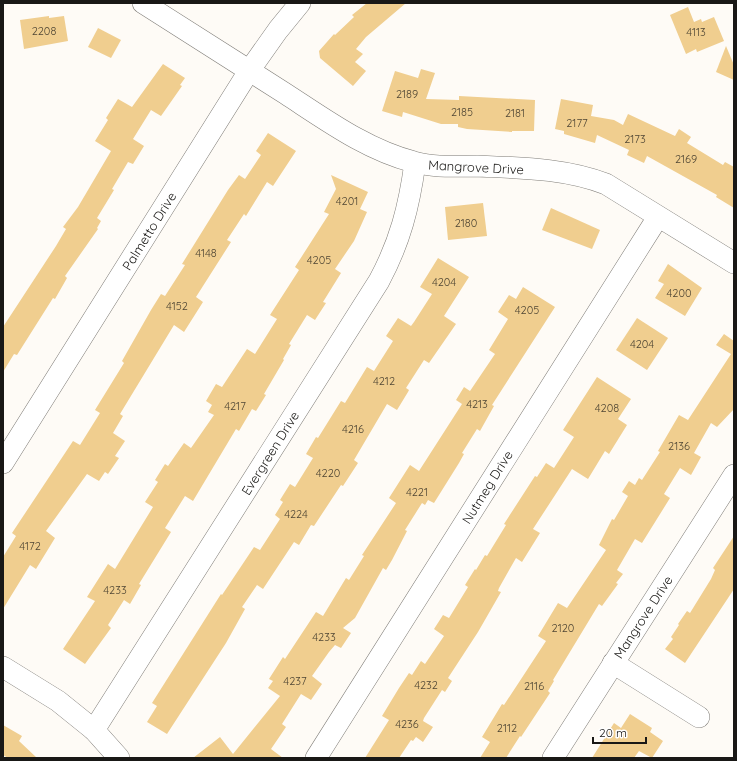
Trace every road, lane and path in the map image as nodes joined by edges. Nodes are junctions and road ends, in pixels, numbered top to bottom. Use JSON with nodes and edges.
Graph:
{"nodes":[{"id":1,"x":142,"y":3,"type":"edge"},
{"id":2,"x":300,"y":3,"type":"edge"},
{"id":3,"x":249,"y":70,"type":"junction"},
{"id":4,"x":415,"y":163,"type":"junction"},
{"id":5,"x":658,"y":217,"type":"junction"},
{"id":6,"x":734,"y":263,"type":"edge"},
{"id":7,"x":3,"y":462,"type":"edge"},
{"id":8,"x":734,"y":475,"type":"edge"},
{"id":9,"x":613,"y":663,"type":"junction"},
{"id":10,"x":3,"y":667,"type":"edge"},
{"id":11,"x":699,"y":717,"type":"dead end"},
{"id":12,"x":94,"y":730,"type":"junction"},
{"id":13,"x":119,"y":758,"type":"edge"},
{"id":14,"x":316,"y":758,"type":"edge"},
{"id":15,"x":552,"y":758,"type":"edge"}],
"edges":[{"from":1,"to":3,"type":"street","name":"Mangrove Drive"},
{"from":2,"to":3,"type":"street","name":"Palmetto Drive"},
{"from":3,"to":4,"type":"street","name":"Mangrove Drive"},
{"from":3,"to":7,"type":"street","name":"Palmetto Drive"},
{"from":4,"to":5,"type":"street","name":"Mangrove Drive"},
{"from":4,"to":12,"type":"street","name":"Evergreen Drive"},
{"from":5,"to":6,"type":"street","name":"Mangrove Drive"},
{"from":5,"to":14,"type":"street","name":"Nutmeg Drive"},
{"from":8,"to":9,"type":"street","name":"Mangrove Drive"},
{"from":9,"to":11,"type":"street"},
{"from":9,"to":15,"type":"street","name":"Mangrove Drive"},
{"from":10,"to":12,"type":"street"},
{"from":12,"to":13,"type":"street"}]}
